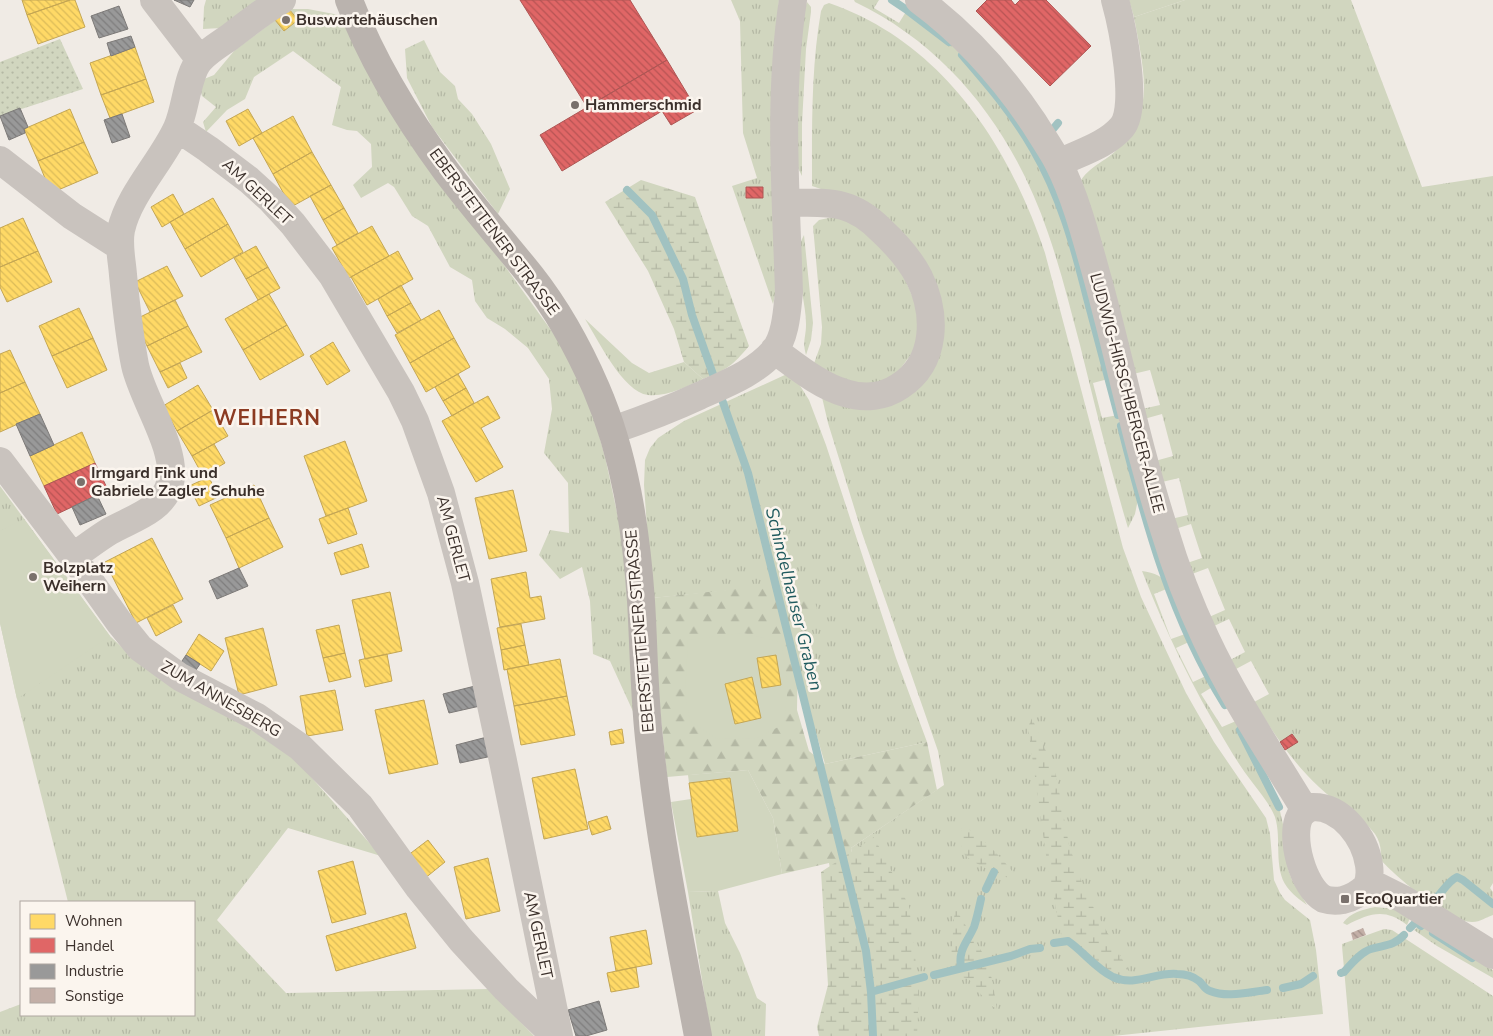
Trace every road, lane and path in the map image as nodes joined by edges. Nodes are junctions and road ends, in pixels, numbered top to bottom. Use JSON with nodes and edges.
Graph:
{"nodes":[{"id":1,"x":154,"y":0,"type":"edge"},
{"id":2,"x":282,"y":0,"type":"edge"},
{"id":3,"x":350,"y":0,"type":"edge"},
{"id":4,"x":793,"y":0,"type":"edge"},
{"id":5,"x":919,"y":0,"type":"edge"},
{"id":6,"x":1115,"y":0,"type":"edge"},
{"id":7,"x":200,"y":60,"type":"junction"},
{"id":8,"x":177,"y":128,"type":"junction"},
{"id":9,"x":0,"y":160,"type":"edge"},
{"id":10,"x":1059,"y":163,"type":"junction"},
{"id":11,"x":786,"y":203,"type":"junction"},
{"id":12,"x":119,"y":246,"type":"junction"},
{"id":13,"x":774,"y":350,"type":"junction"},
{"id":14,"x":613,"y":430,"type":"junction"},
{"id":15,"x":0,"y":461,"type":"edge"},
{"id":16,"x":73,"y":557,"type":"junction"},
{"id":17,"x":1305,"y":810,"type":"junction"},
{"id":18,"x":1368,"y":882,"type":"junction"},
{"id":19,"x":1491,"y":950,"type":"edge"},
{"id":20,"x":557,"y":1036,"type":"edge"},
{"id":21,"x":698,"y":1036,"type":"edge"}],
"edges":[{"from":1,"to":7,"type":"street"},
{"from":2,"to":7,"type":"street"},
{"from":3,"to":14,"type":"main road","name":"EBERSTETTENER STRASSE"},
{"from":4,"to":11,"type":"street"},
{"from":5,"to":10,"type":"street","name":"LUDWIG-HIRSCHBERGER-ALLEE"},
{"from":6,"to":10,"type":"street"},
{"from":7,"to":8,"type":"street"},
{"from":8,"to":12,"type":"street"},
{"from":8,"to":20,"type":"street","name":"AM GERLET"},
{"from":9,"to":12,"type":"street"},
{"from":10,"to":17,"type":"street","name":"LUDWIG-HIRSCHBERGER-ALLEE"},
{"from":11,"to":13,"type":"street"},
{"from":11,"to":13,"type":"street"},
{"from":12,"to":16,"type":"street"},
{"from":13,"to":14,"type":"street"},
{"from":14,"to":21,"type":"main road","name":"EBERSTETTENER STRASSE"},
{"from":15,"to":16,"type":"street","name":"ZUM ANNESBERG"},
{"from":16,"to":20,"type":"street","name":"ZUM ANNESBERG"},
{"from":17,"to":18,"type":"street"},
{"from":17,"to":18,"type":"street"},
{"from":18,"to":19,"type":"street"}]}
